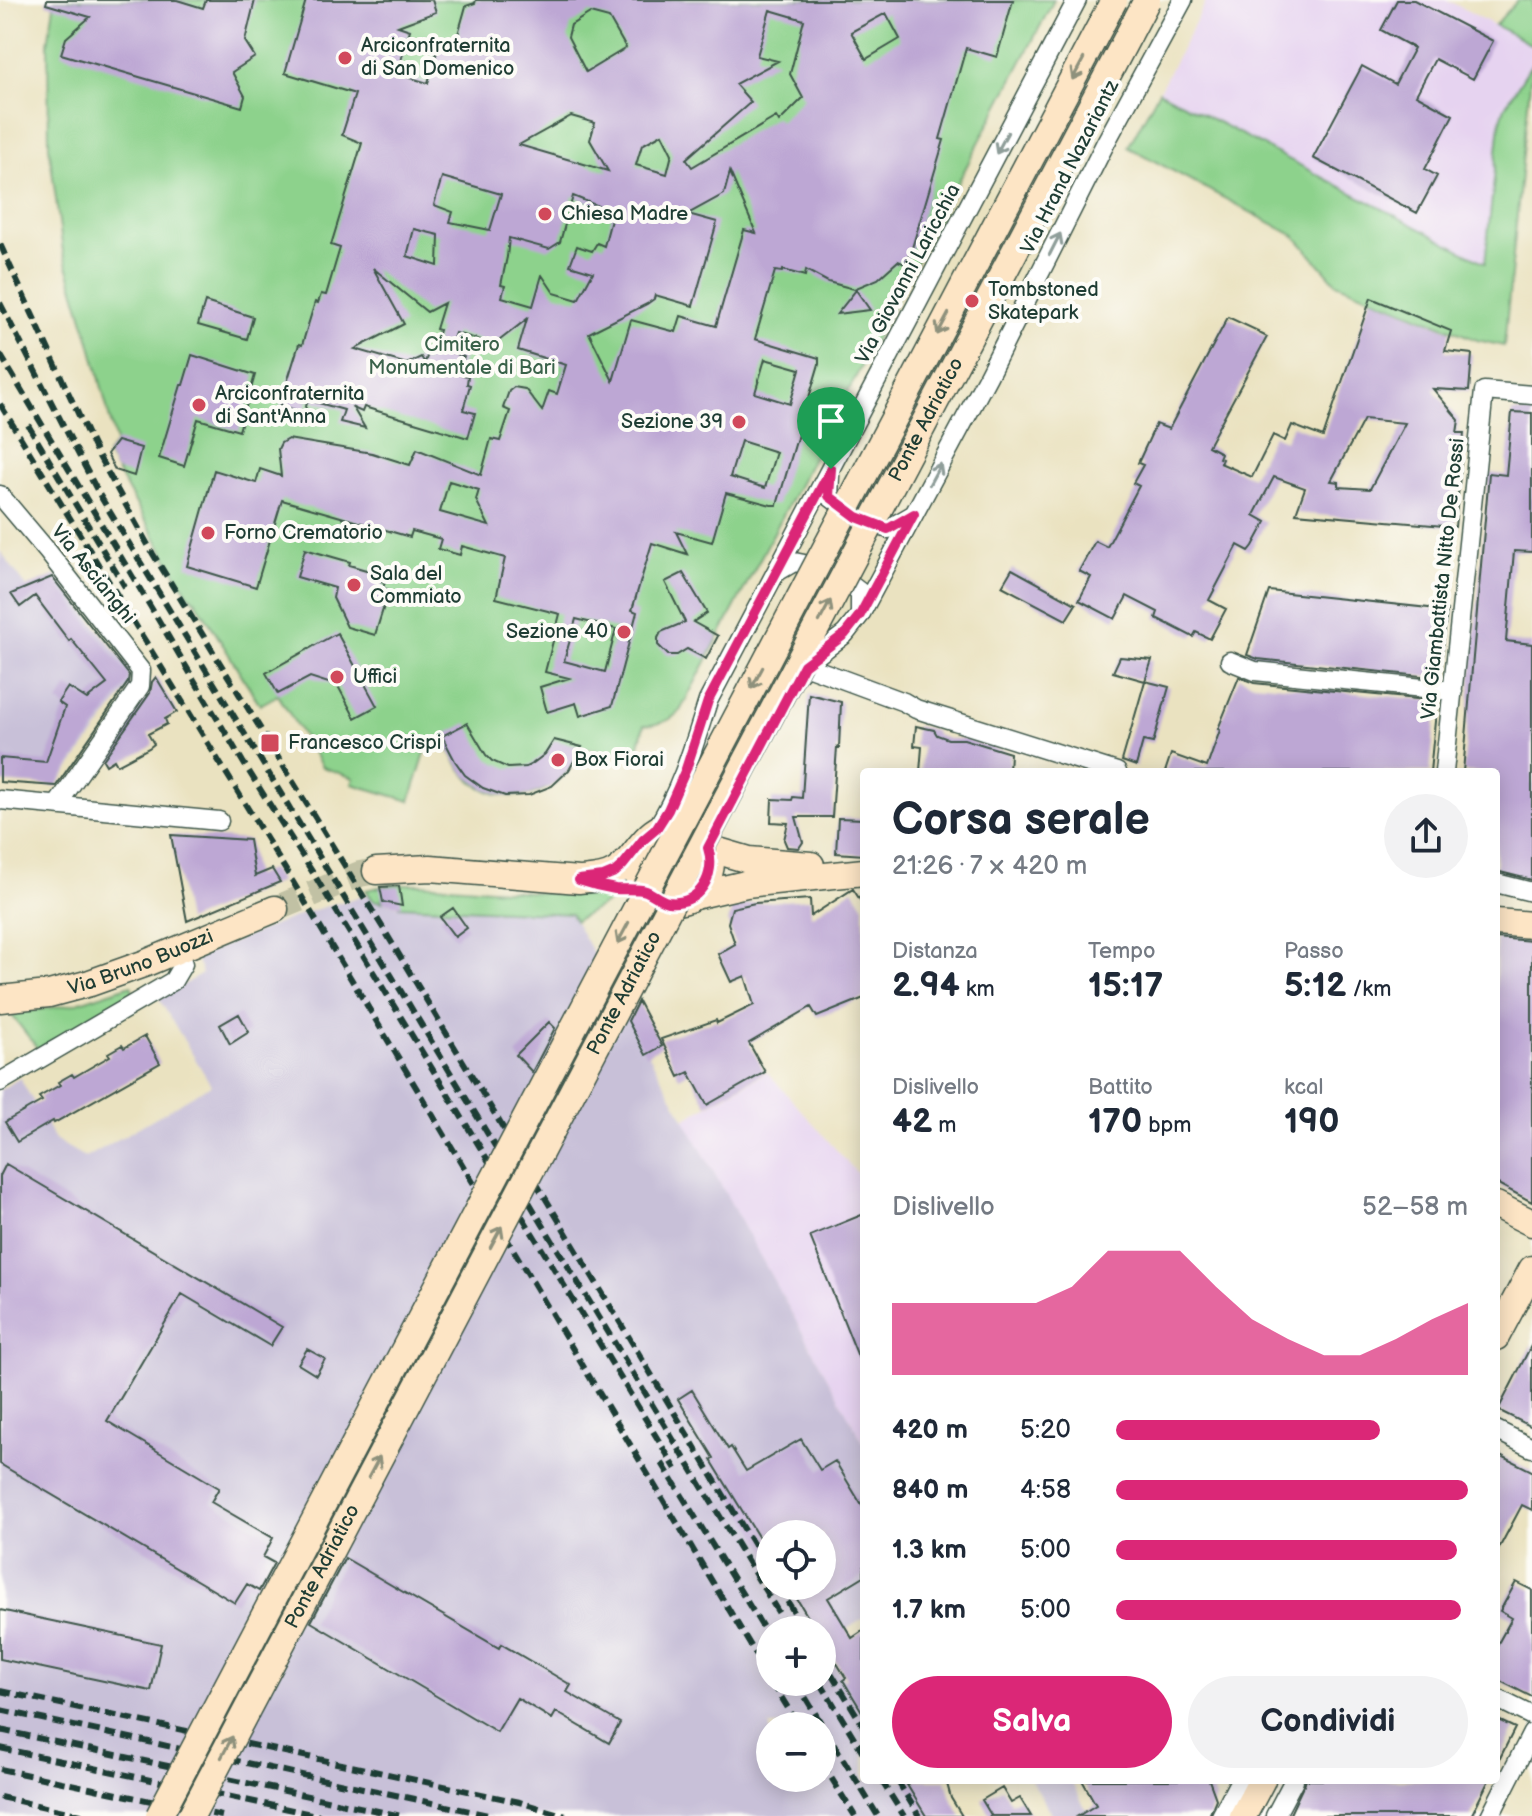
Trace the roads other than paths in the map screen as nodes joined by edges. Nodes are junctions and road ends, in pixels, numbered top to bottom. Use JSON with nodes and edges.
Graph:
{"nodes":[{"id":1,"x":1077,"y":0,"type":"edge"},
{"id":2,"x":1114,"y":0,"type":"edge"},
{"id":3,"x":1147,"y":0,"type":"edge"},
{"id":4,"x":1183,"y":0,"type":"edge"},
{"id":5,"x":1532,"y":395,"type":"edge"},
{"id":6,"x":831,"y":469,"type":"junction"},
{"id":7,"x":0,"y":495,"type":"edge"},
{"id":8,"x":914,"y":514,"type":"junction"},
{"id":9,"x":775,"y":574,"type":"junction"},
{"id":10,"x":860,"y":615,"type":"junction"},
{"id":11,"x":1230,"y":661,"type":"dead end"},
{"id":12,"x":804,"y":665,"type":"junction"},
{"id":13,"x":1453,"y":691,"type":"junction"},
{"id":14,"x":1104,"y":768,"type":"edge"},
{"id":15,"x":1444,"y":768,"type":"edge"},
{"id":16,"x":0,"y":800,"type":"edge"},
{"id":17,"x":57,"y":805,"type":"junction"},
{"id":18,"x":219,"y":821,"type":"dead end"},
{"id":19,"x":648,"y":839,"type":"junction"},
{"id":20,"x":708,"y":848,"type":"junction"},
{"id":21,"x":376,"y":871,"type":"tunnel mouth"},
{"id":22,"x":860,"y":871,"type":"edge"},
{"id":23,"x":860,"y":872,"type":"edge"},
{"id":24,"x":579,"y":880,"type":"junction"},
{"id":25,"x":1500,"y":884,"type":"edge"},
{"id":26,"x":645,"y":891,"type":"junction"},
{"id":27,"x":1532,"y":892,"type":"edge"},
{"id":28,"x":694,"y":896,"type":"junction"},
{"id":29,"x":275,"y":909,"type":"tunnel mouth"},
{"id":30,"x":1500,"y":922,"type":"edge"},
{"id":31,"x":1532,"y":925,"type":"edge"},
{"id":32,"x":177,"y":948,"type":"junction"},
{"id":33,"x":0,"y":999,"type":"edge"},
{"id":34,"x":0,"y":1082,"type":"edge"},
{"id":35,"x":1500,"y":1207,"type":"edge"},
{"id":36,"x":1532,"y":1223,"type":"edge"},
{"id":37,"x":1532,"y":1269,"type":"edge"},
{"id":38,"x":1500,"y":1329,"type":"edge"},
{"id":39,"x":1500,"y":1432,"type":"edge"},
{"id":40,"x":1532,"y":1448,"type":"edge"},
{"id":41,"x":1500,"y":1700,"type":"edge"},
{"id":42,"x":1532,"y":1716,"type":"edge"},
{"id":43,"x":1532,"y":1733,"type":"edge"},
{"id":44,"x":1238,"y":1784,"type":"edge"},
{"id":45,"x":1260,"y":1784,"type":"edge"},
{"id":46,"x":1275,"y":1784,"type":"edge"},
{"id":47,"x":1292,"y":1784,"type":"edge"},
{"id":48,"x":159,"y":1816,"type":"edge"},
{"id":49,"x":191,"y":1816,"type":"edge"},
{"id":50,"x":1221,"y":1816,"type":"edge"},
{"id":51,"x":1243,"y":1816,"type":"edge"},
{"id":52,"x":1259,"y":1816,"type":"edge"},
{"id":53,"x":1275,"y":1816,"type":"edge"},
{"id":54,"x":1490,"y":1816,"type":"edge"}],
"edges":[{"from":1,"to":6,"type":"street","name":"Via Giovanni Laricchia","one_way":true},
{"from":2,"to":48,"type":"main road","name":"Ponte Adriatico","one_way":true,"bridge":true},
{"from":49,"to":3,"type":"main road","name":"Ponte Adriatico","one_way":true,"bridge":true},
{"from":8,"to":4,"type":"street","name":"Via Hrand Nazariantz","one_way":true},
{"from":5,"to":13,"type":"street","name":"Via Giambattista Nitto De Rossi"},
{"from":6,"to":8,"type":"street"},
{"from":6,"to":9,"type":"street","name":"Via Giovanni Laricchia"},
{"from":7,"to":17,"type":"street","name":"Via Ascianghi"},
{"from":8,"to":10,"type":"street","name":"Via Hrand Nazariantz"},
{"from":9,"to":10,"type":"street"},
{"from":9,"to":19,"type":"street","name":"Via Giovanni Laricchia"},
{"from":10,"to":12,"type":"street","name":"Via Hrand Nazariantz"},
{"from":11,"to":13,"type":"street"},
{"from":12,"to":14,"type":"street"},
{"from":12,"to":20,"type":"street","name":"Via Hrand Nazariantz"},
{"from":13,"to":15,"type":"street","name":"Via Giambattista Nitto De Rossi"},
{"from":16,"to":17,"type":"street"},
{"from":17,"to":18,"type":"street"},
{"from":19,"to":20,"type":"main road"},
{"from":19,"to":24,"type":"main road"},
{"from":19,"to":26,"type":"main road"},
{"from":20,"to":22,"type":"main road"},
{"from":20,"to":28,"type":"main road"},
{"from":21,"to":24,"type":"main road"},
{"from":23,"to":28,"type":"main road"},
{"from":24,"to":26,"type":"main road"},
{"from":25,"to":27,"type":"street"},
{"from":26,"to":28,"type":"main road"},
{"from":29,"to":32,"type":"main road","name":"Via Bruno Buozzi"},
{"from":30,"to":31,"type":"main road"},
{"from":32,"to":33,"type":"main road","name":"Via Bruno Buozzi"},
{"from":32,"to":34,"type":"street"},
{"from":35,"to":36,"type":"main road"},
{"from":37,"to":38,"type":"main road"},
{"from":39,"to":40,"type":"street"},
{"from":41,"to":42,"type":"street"},
{"from":43,"to":54,"type":"street"},
{"from":44,"to":50,"type":"street"},
{"from":45,"to":51,"type":"main road"},
{"from":46,"to":52,"type":"main road"},
{"from":47,"to":53,"type":"street"}]}
